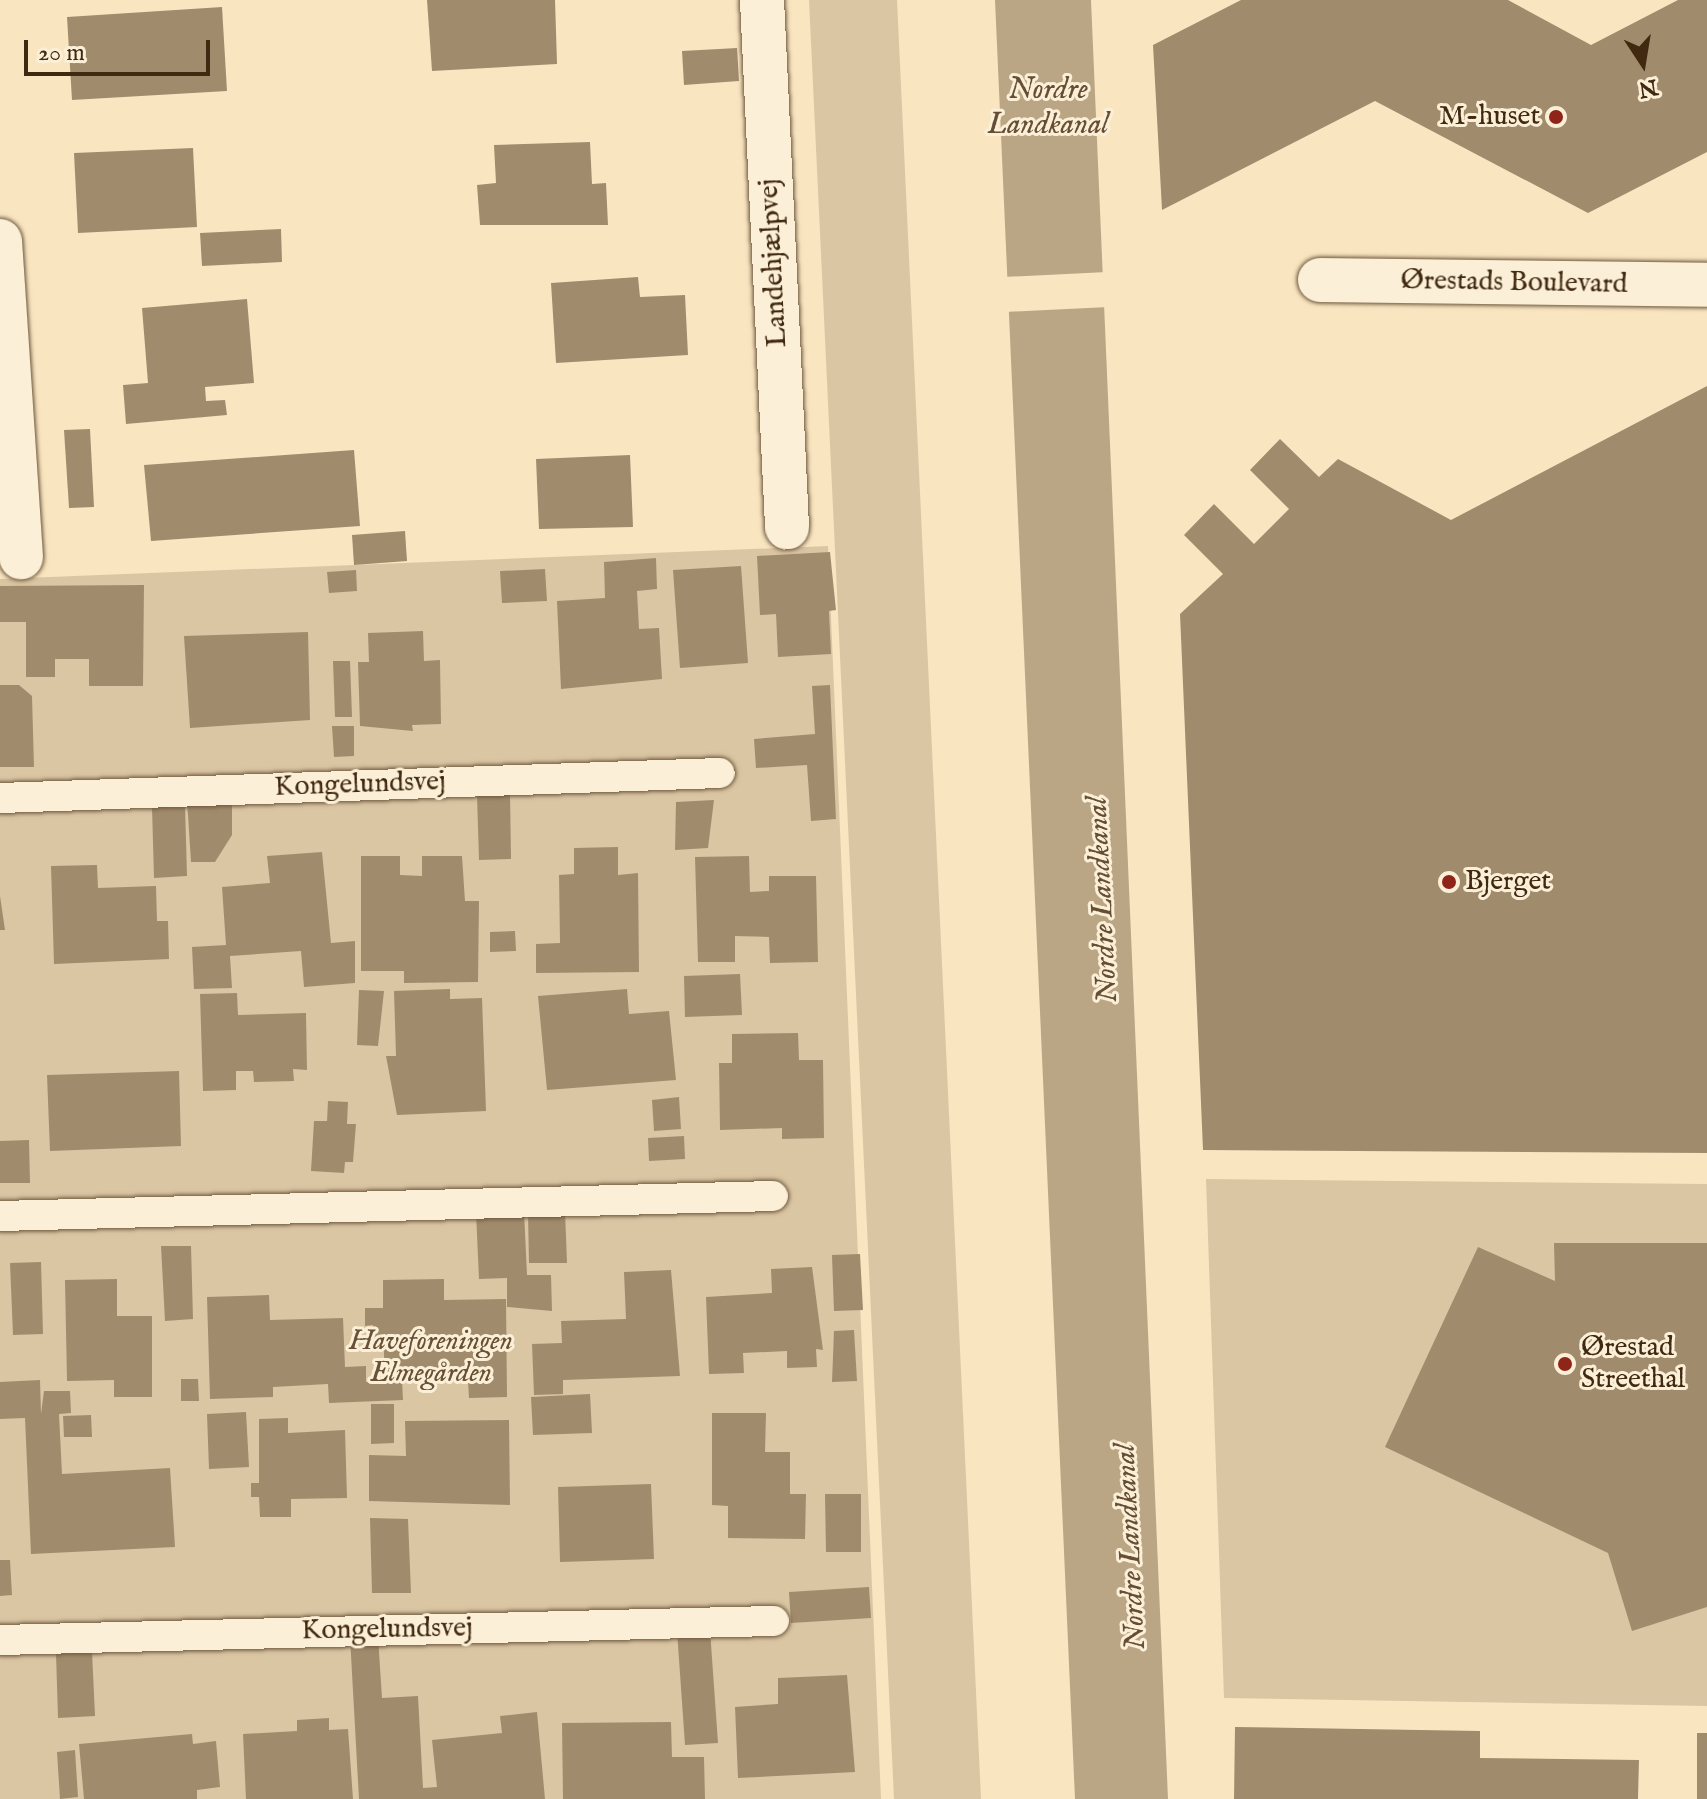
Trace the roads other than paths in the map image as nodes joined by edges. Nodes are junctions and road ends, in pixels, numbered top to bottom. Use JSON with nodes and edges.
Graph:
{"nodes":[{"id":1,"x":762,"y":0,"type":"edge"},
{"id":2,"x":0,"y":241,"type":"edge"},
{"id":3,"x":1320,"y":280,"type":"dead end"},
{"id":4,"x":1707,"y":285,"type":"edge"},
{"id":5,"x":787,"y":527,"type":"dead end"},
{"id":6,"x":21,"y":557,"type":"dead end"},
{"id":7,"x":720,"y":773,"type":"dead end"},
{"id":8,"x":0,"y":798,"type":"edge"},
{"id":9,"x":773,"y":1196,"type":"dead end"},
{"id":10,"x":0,"y":1216,"type":"edge"},
{"id":11,"x":774,"y":1621,"type":"dead end"},
{"id":12,"x":0,"y":1640,"type":"edge"}],
"edges":[{"from":1,"to":5,"type":"street","name":"Landehjælpvej"},
{"from":2,"to":6,"type":"street"},
{"from":3,"to":4,"type":"street","name":"Ørestads Boulevard"},
{"from":7,"to":8,"type":"lane","name":"Kongelundsvej"},
{"from":9,"to":10,"type":"lane"},
{"from":11,"to":12,"type":"lane","name":"Kongelundsvej"}]}
